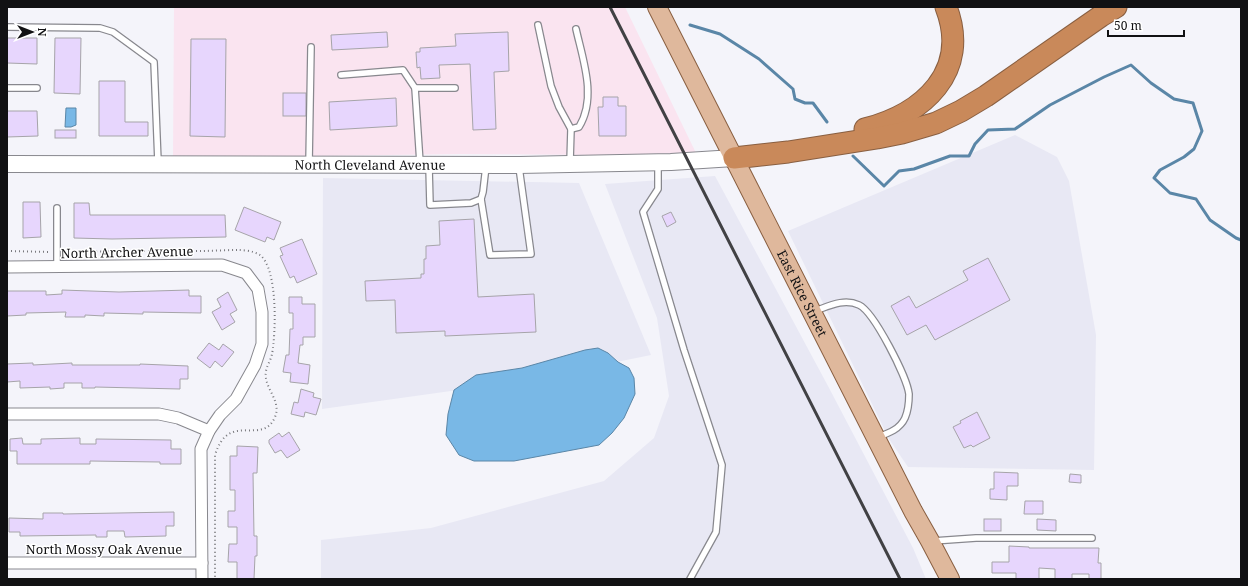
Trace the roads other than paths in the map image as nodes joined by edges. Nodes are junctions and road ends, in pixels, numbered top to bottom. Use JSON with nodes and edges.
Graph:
{"nodes":[{"id":1,"x":657,"y":7,"type":"edge"},
{"id":2,"x":946,"y":7,"type":"edge"},
{"id":3,"x":1116,"y":7,"type":"edge"},
{"id":4,"x":538,"y":25,"type":"dead end"},
{"id":5,"x":7,"y":27,"type":"edge"},
{"id":6,"x":576,"y":30,"type":"dead end"},
{"id":7,"x":311,"y":47,"type":"dead end"},
{"id":8,"x":341,"y":75,"type":"dead end"},
{"id":9,"x":7,"y":88,"type":"edge"},
{"id":10,"x":37,"y":88,"type":"dead end"},
{"id":11,"x":415,"y":88,"type":"junction"},
{"id":12,"x":455,"y":88,"type":"dead end"},
{"id":13,"x":570,"y":130,"type":"junction"},
{"id":14,"x":734,"y":158,"type":"junction"},
{"id":15,"x":658,"y":162,"type":"junction"},
{"id":16,"x":7,"y":164,"type":"edge"},
{"id":17,"x":570,"y":164,"type":"junction"},
{"id":18,"x":158,"y":165,"type":"junction"},
{"id":19,"x":309,"y":165,"type":"junction"},
{"id":20,"x":424,"y":165,"type":"junction"},
{"id":21,"x":486,"y":165,"type":"junction"},
{"id":22,"x":519,"y":165,"type":"junction"},
{"id":23,"x":481,"y":199,"type":"junction"},
{"id":24,"x":57,"y":208,"type":"dead end"},
{"id":25,"x":7,"y":267,"type":"edge"},
{"id":26,"x":57,"y":267,"type":"junction"},
{"id":27,"x":813,"y":312,"type":"junction"},
{"id":28,"x":7,"y":414,"type":"edge"},
{"id":29,"x":208,"y":431,"type":"junction"},
{"id":30,"x":876,"y":438,"type":"junction"},
{"id":31,"x":1092,"y":538,"type":"dead end"},
{"id":32,"x":930,"y":541,"type":"junction"},
{"id":33,"x":7,"y":563,"type":"edge"},
{"id":34,"x":202,"y":563,"type":"junction"},
{"id":35,"x":202,"y":579,"type":"edge"},
{"id":36,"x":690,"y":579,"type":"edge"},
{"id":37,"x":950,"y":579,"type":"edge"}],
"edges":[{"from":1,"to":14,"type":"main road","name":"East Rice Street"},
{"from":2,"to":14,"type":"highway"},
{"from":3,"to":14,"type":"highway"},
{"from":4,"to":13,"type":"lane"},
{"from":5,"to":18,"type":"lane"},
{"from":6,"to":13,"type":"lane"},
{"from":7,"to":19,"type":"lane"},
{"from":8,"to":11,"type":"lane"},
{"from":9,"to":10,"type":"lane"},
{"from":11,"to":12,"type":"lane"},
{"from":11,"to":20,"type":"lane"},
{"from":13,"to":17,"type":"lane"},
{"from":14,"to":15,"type":"street","name":"North Cleveland Avenue"},
{"from":14,"to":27,"type":"main road","name":"East Rice Street"},
{"from":15,"to":17,"type":"street","name":"North Cleveland Avenue"},
{"from":15,"to":36,"type":"lane"},
{"from":16,"to":18,"type":"street","name":"North Cleveland Avenue"},
{"from":17,"to":22,"type":"street","name":"North Cleveland Avenue"},
{"from":18,"to":19,"type":"street","name":"North Cleveland Avenue"},
{"from":19,"to":20,"type":"street","name":"North Cleveland Avenue"},
{"from":20,"to":21,"type":"street","name":"North Cleveland Avenue"},
{"from":20,"to":23,"type":"lane"},
{"from":21,"to":22,"type":"street","name":"North Cleveland Avenue"},
{"from":21,"to":23,"type":"lane"},
{"from":22,"to":23,"type":"lane"},
{"from":24,"to":26,"type":"lane"},
{"from":25,"to":26,"type":"street","name":"North Archer Avenue"},
{"from":26,"to":29,"type":"street","name":"North Archer Avenue"},
{"from":27,"to":30,"type":"main road","name":"East Rice Street"},
{"from":27,"to":30,"type":"lane"},
{"from":28,"to":29,"type":"street"},
{"from":29,"to":34,"type":"street"},
{"from":30,"to":32,"type":"main road","name":"East Rice Street"},
{"from":31,"to":32,"type":"lane"},
{"from":32,"to":37,"type":"main road","name":"East Rice Street"},
{"from":33,"to":34,"type":"street","name":"North Mossy Oak Avenue"},
{"from":34,"to":35,"type":"street"}]}
